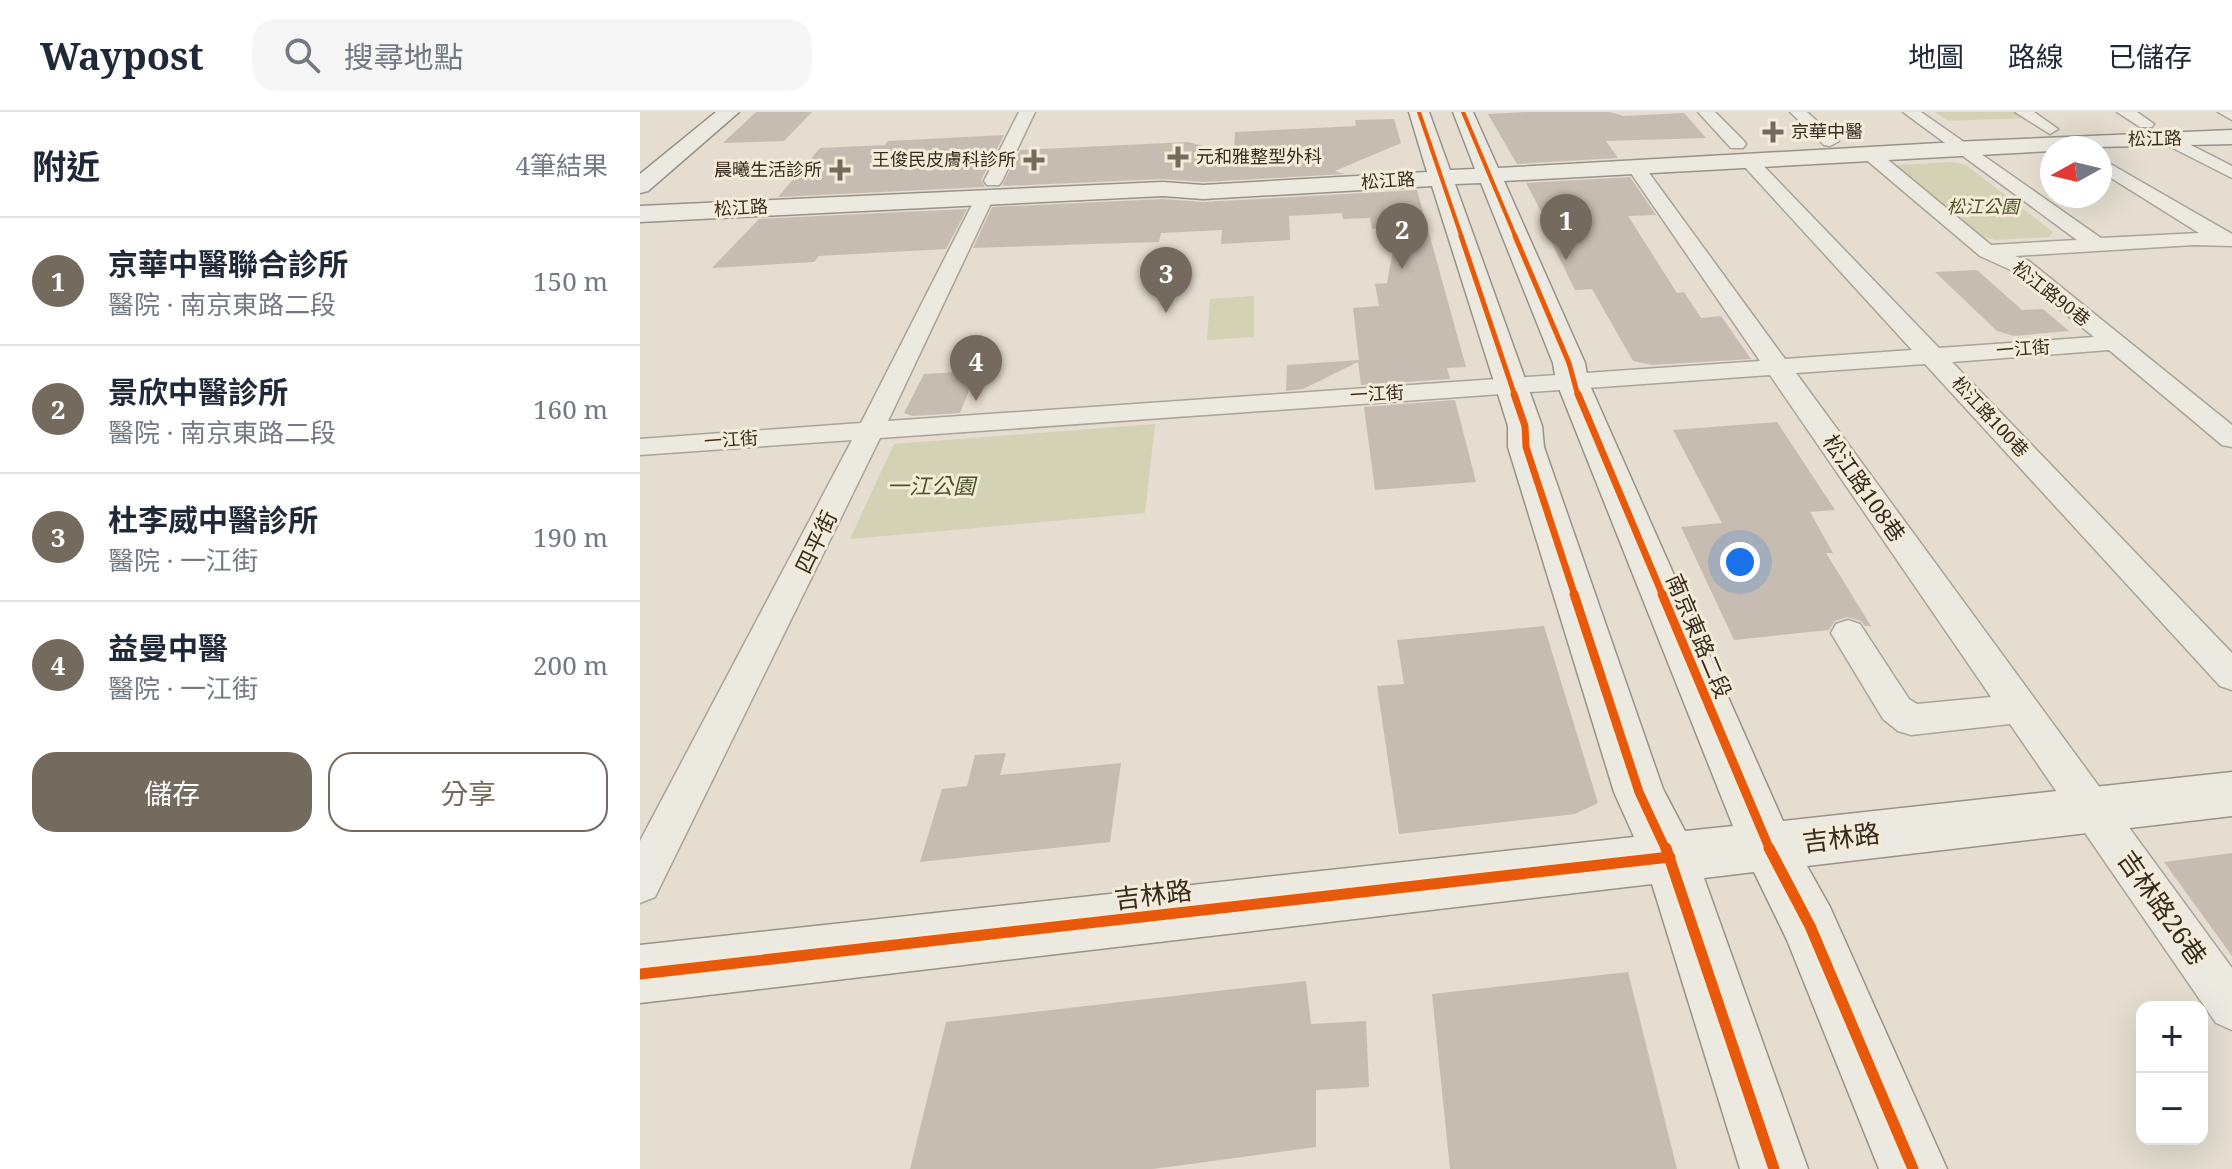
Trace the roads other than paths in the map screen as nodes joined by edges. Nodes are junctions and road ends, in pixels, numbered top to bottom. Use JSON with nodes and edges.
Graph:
{"nodes":[{"id":1,"x":729,"y":112,"type":"edge"},
{"id":2,"x":1027,"y":112,"type":"edge"},
{"id":3,"x":1419,"y":112,"type":"edge"},
{"id":4,"x":1463,"y":112,"type":"edge"},
{"id":5,"x":1706,"y":112,"type":"edge"},
{"id":6,"x":1798,"y":112,"type":"edge"},
{"id":7,"x":1911,"y":112,"type":"edge"},
{"id":8,"x":2023,"y":112,"type":"edge"},
{"id":9,"x":2125,"y":112,"type":"edge"},
{"id":10,"x":2226,"y":112,"type":"edge"},
{"id":11,"x":2232,"y":118,"type":"edge"},
{"id":12,"x":2156,"y":130,"type":"junction"},
{"id":13,"x":2058,"y":136,"type":"edge"},
{"id":14,"x":2101,"y":136,"type":"edge"},
{"id":15,"x":2232,"y":137,"type":"edge"},
{"id":16,"x":2040,"y":140,"type":"edge"},
{"id":17,"x":1830,"y":141,"type":"junction"},
{"id":18,"x":1952,"y":141,"type":"junction"},
{"id":19,"x":1743,"y":152,"type":"junction"},
{"id":20,"x":1869,"y":153,"type":"junction"},
{"id":21,"x":1485,"y":166,"type":"junction"},
{"id":22,"x":1635,"y":166,"type":"junction"},
{"id":23,"x":1438,"y":169,"type":"junction"},
{"id":24,"x":2112,"y":170,"type":"edge"},
{"id":25,"x":2232,"y":173,"type":"edge"},
{"id":26,"x":640,"y":186,"type":"edge"},
{"id":27,"x":989,"y":189,"type":"junction"},
{"id":28,"x":640,"y":198,"type":"edge"},
{"id":29,"x":640,"y":214,"type":"edge"},
{"id":30,"x":2228,"y":240,"type":"edge"},
{"id":31,"x":2097,"y":245,"type":"junction"},
{"id":32,"x":1987,"y":252,"type":"junction"},
{"id":33,"x":2114,"y":343,"type":"junction"},
{"id":34,"x":1932,"y":356,"type":"junction"},
{"id":35,"x":1778,"y":366,"type":"junction"},
{"id":36,"x":1572,"y":381,"type":"junction"},
{"id":37,"x":1512,"y":386,"type":"junction"},
{"id":38,"x":869,"y":431,"type":"junction"},
{"id":39,"x":2232,"y":439,"type":"edge"},
{"id":40,"x":640,"y":447,"type":"edge"},
{"id":41,"x":1848,"y":633,"type":"dead end"},
{"id":42,"x":2232,"y":676,"type":"edge"},
{"id":43,"x":2020,"y":708,"type":"junction"},
{"id":44,"x":2232,"y":794,"type":"edge"},
{"id":45,"x":2092,"y":810,"type":"junction"},
{"id":46,"x":1768,"y":846,"type":"junction"},
{"id":47,"x":1670,"y":857,"type":"junction"},
{"id":48,"x":640,"y":883,"type":"edge"},
{"id":49,"x":640,"y":974,"type":"edge"},
{"id":50,"x":2232,"y":1007,"type":"edge"},
{"id":51,"x":1774,"y":1169,"type":"edge"},
{"id":52,"x":1913,"y":1169,"type":"edge"}],
"edges":[{"from":1,"to":26,"type":"main road"},
{"from":2,"to":27,"type":"street","name":"四平街"},
{"from":3,"to":23,"type":"main road"},
{"from":4,"to":21,"type":"main road","name":"南京東路二段"},
{"from":5,"to":19,"type":"street","name":"松江路100巷"},
{"from":6,"to":17,"type":"street"},
{"from":7,"to":18,"type":"street"},
{"from":8,"to":13,"type":"street"},
{"from":9,"to":12,"type":"street"},
{"from":10,"to":11,"type":"street"},
{"from":11,"to":12,"type":"main road","name":"松江路"},
{"from":12,"to":14,"type":"main road","name":"松江路"},
{"from":12,"to":15,"type":"main road","name":"松江路"},
{"from":12,"to":25,"type":"street"},
{"from":16,"to":18,"type":"main road","name":"松江路"},
{"from":17,"to":18,"type":"main road","name":"松江路"},
{"from":17,"to":19,"type":"main road","name":"松江路"},
{"from":18,"to":20,"type":"main road","name":"松江路"},
{"from":18,"to":31,"type":"street"},
{"from":19,"to":20,"type":"main road","name":"松江路"},
{"from":19,"to":21,"type":"main road","name":"松江路"},
{"from":19,"to":22,"type":"main road","name":"松江路"},
{"from":19,"to":34,"type":"street","name":"松江路100巷"},
{"from":20,"to":32,"type":"street","name":"松江路90巷"},
{"from":21,"to":22,"type":"main road","name":"松江路"},
{"from":21,"to":23,"type":"main road","name":"松江路"},
{"from":21,"to":36,"type":"main road","name":"南京東路二段"},
{"from":22,"to":35,"type":"street","name":"松江路108巷"},
{"from":23,"to":27,"type":"main road","name":"松江路"},
{"from":23,"to":37,"type":"main road"},
{"from":24,"to":30,"type":"street"},
{"from":27,"to":28,"type":"main road","name":"松江路"},
{"from":27,"to":29,"type":"main road","name":"松江路"},
{"from":27,"to":38,"type":"street","name":"四平街"},
{"from":30,"to":31,"type":"street"},
{"from":31,"to":32,"type":"street"},
{"from":32,"to":33,"type":"street","name":"松江路90巷"},
{"from":33,"to":34,"type":"street","name":"一江街"},
{"from":33,"to":39,"type":"street","name":"松江路90巷"},
{"from":34,"to":35,"type":"street","name":"一江街"},
{"from":34,"to":42,"type":"street","name":"松江路100巷"},
{"from":35,"to":36,"type":"street","name":"一江街"},
{"from":35,"to":43,"type":"street","name":"松江路108巷"},
{"from":36,"to":37,"type":"street","name":"一江街"},
{"from":36,"to":46,"type":"main road","name":"南京東路二段"},
{"from":37,"to":38,"type":"street","name":"一江街"},
{"from":37,"to":47,"type":"main road"},
{"from":38,"to":40,"type":"street","name":"一江街"},
{"from":38,"to":48,"type":"street","name":"四平街"},
{"from":41,"to":43,"type":"street"},
{"from":43,"to":45,"type":"street","name":"松江路108巷"},
{"from":44,"to":45,"type":"main road","name":"吉林路"},
{"from":45,"to":46,"type":"main road","name":"吉林路"},
{"from":45,"to":50,"type":"street","name":"吉林路26巷"},
{"from":46,"to":47,"type":"main road","name":"吉林路"},
{"from":46,"to":52,"type":"main road","name":"南京東路二段"},
{"from":47,"to":49,"type":"main road","name":"吉林路"},
{"from":47,"to":51,"type":"main road"}]}
